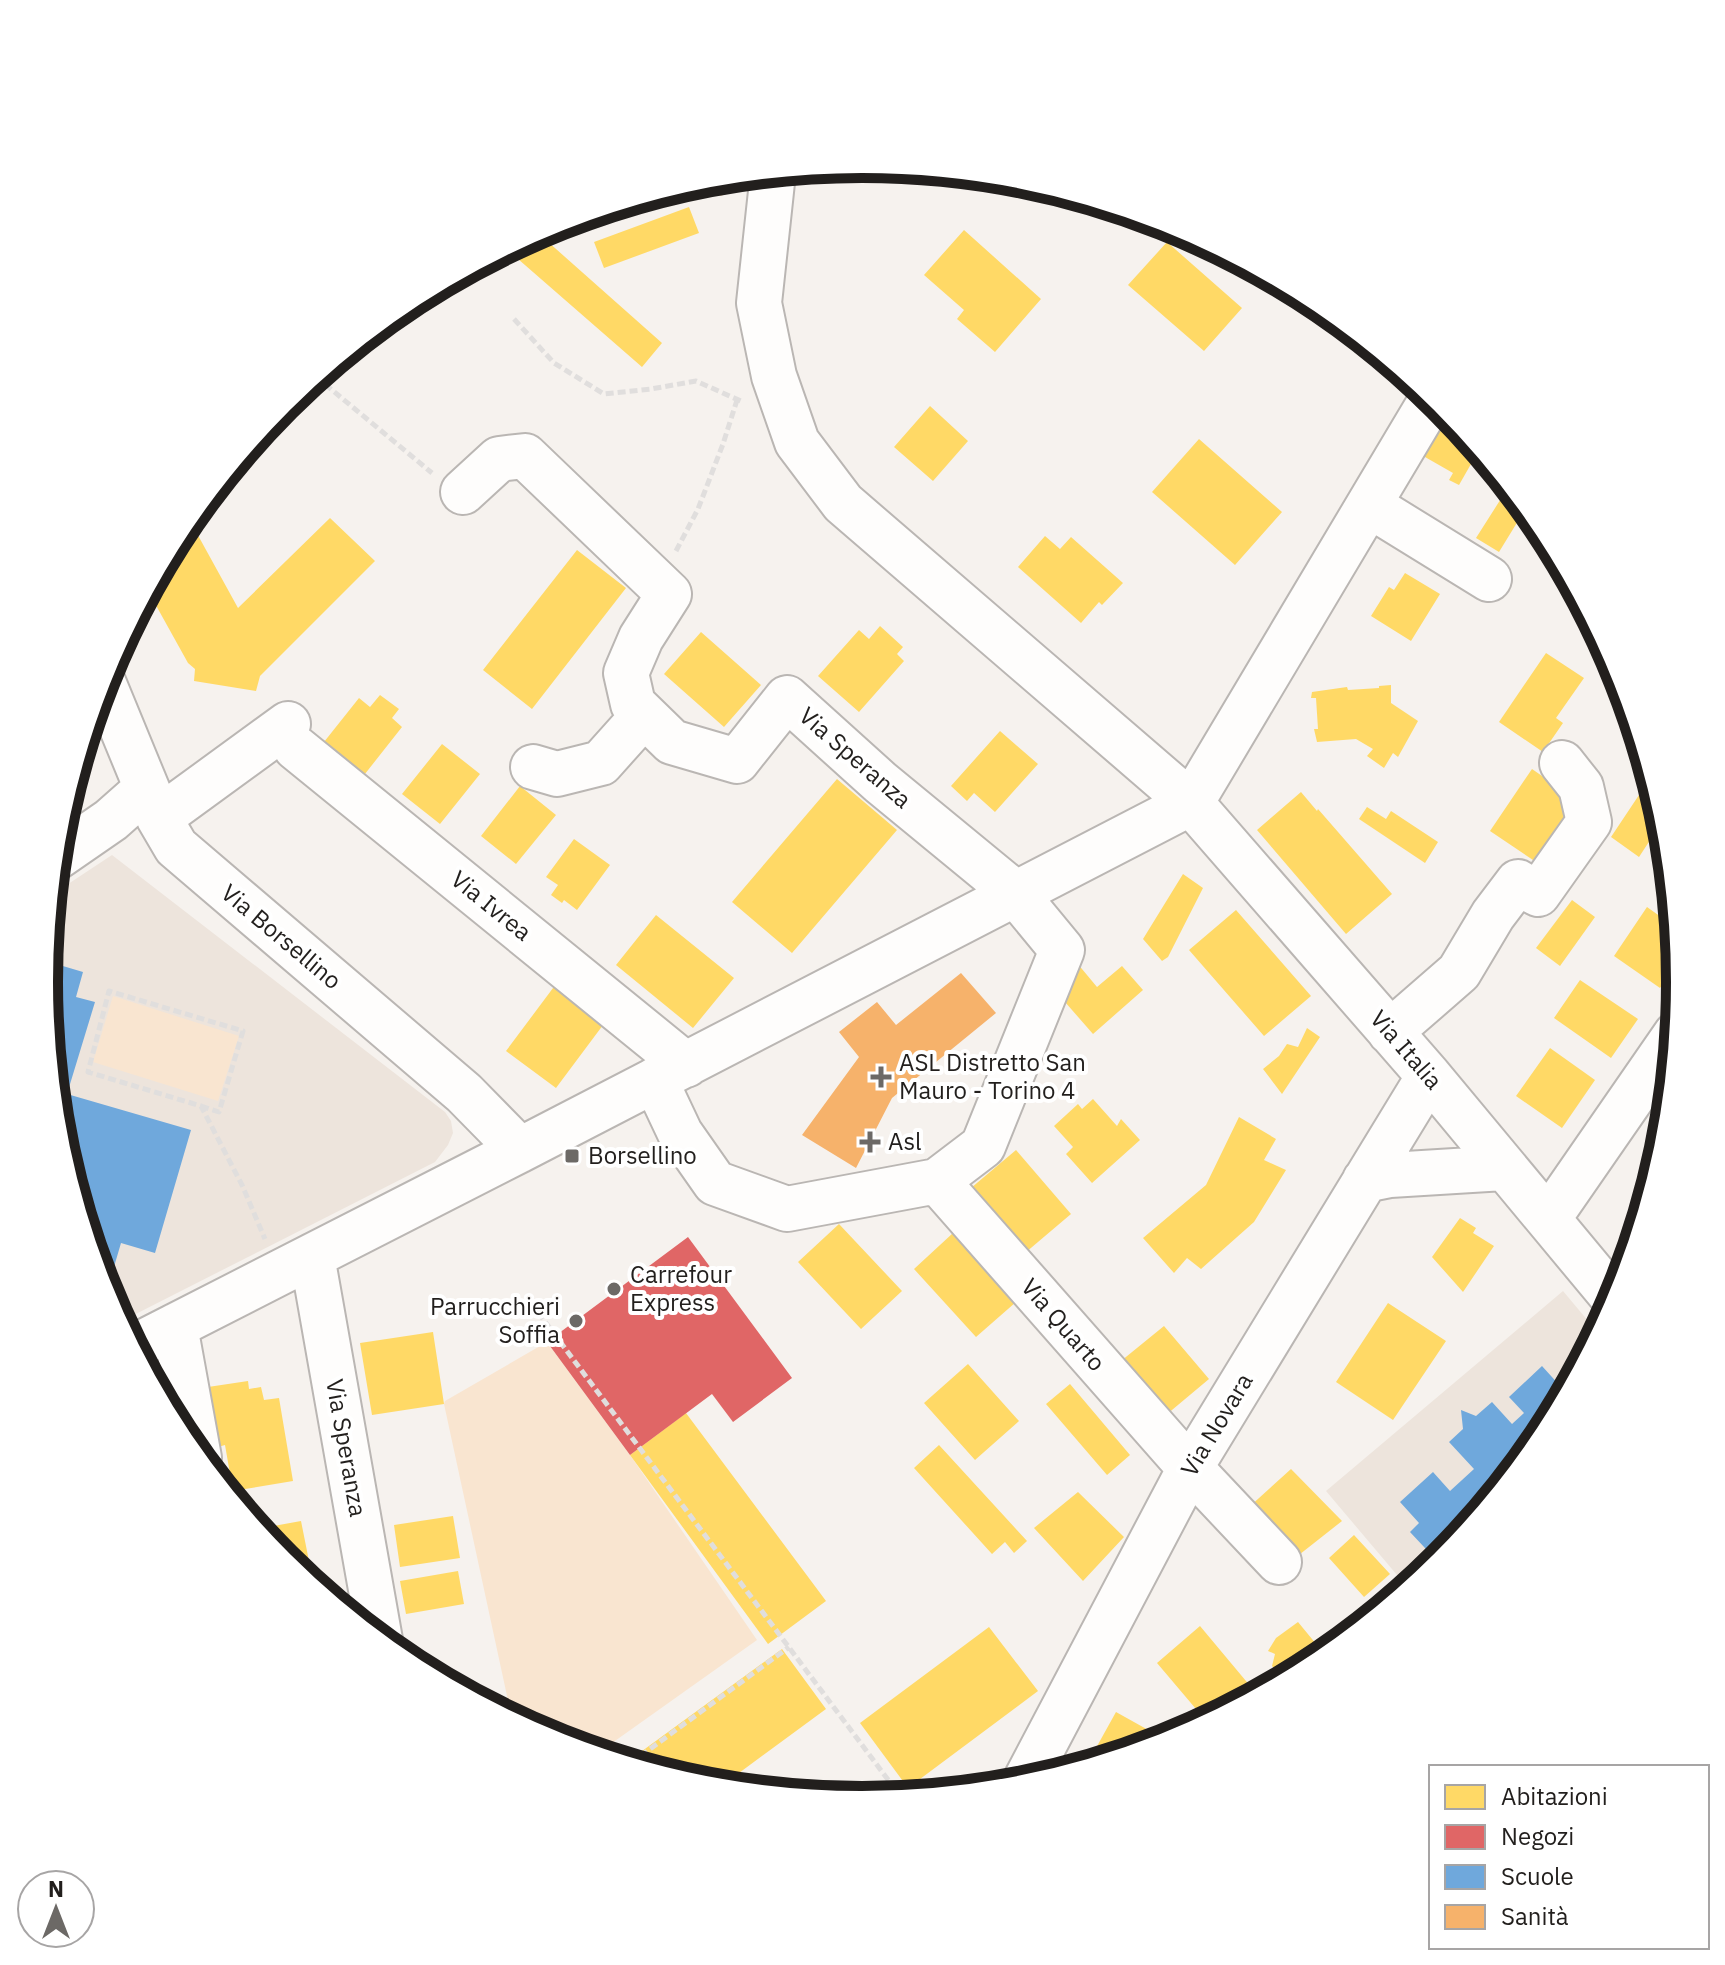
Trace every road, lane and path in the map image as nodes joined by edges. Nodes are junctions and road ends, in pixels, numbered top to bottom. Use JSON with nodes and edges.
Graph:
{"nodes":[{"id":1,"x":772,"y":184,"type":"edge"},
{"id":2,"x":514,"y":319,"type":"dead end"},
{"id":3,"x":325,"y":384,"type":"edge"},
{"id":4,"x":737,"y":400,"type":"junction"},
{"id":5,"x":1426,"y":409,"type":"edge"},
{"id":6,"x":787,"y":413,"type":"junction"},
{"id":7,"x":463,"y":492,"type":"joint"},
{"id":8,"x":1369,"y":505,"type":"junction"},
{"id":9,"x":1489,"y":579,"type":"dead end"},
{"id":10,"x":658,"y":583,"type":"junction"},
{"id":11,"x":110,"y":699,"type":"edge"},
{"id":12,"x":644,"y":715,"type":"junction"},
{"id":13,"x":1562,"y":763,"type":"dead end"},
{"id":14,"x":533,"y":767,"type":"dead end"},
{"id":15,"x":1191,"y":803,"type":"junction"},
{"id":16,"x":152,"y":804,"type":"junction"},
{"id":17,"x":69,"y":849,"type":"edge"},
{"id":18,"x":1015,"y":893,"type":"junction"},
{"id":19,"x":1390,"y":1032,"type":"junction"},
{"id":20,"x":1663,"y":1052,"type":"edge"},
{"id":21,"x":670,"y":1072,"type":"junction"},
{"id":22,"x":1429,"y":1076,"type":"junction"},
{"id":23,"x":201,"y":1106,"type":"junction"},
{"id":24,"x":520,"y":1150,"type":"junction"},
{"id":25,"x":1504,"y":1168,"type":"junction"},
{"id":26,"x":1365,"y":1180,"type":"junction"},
{"id":27,"x":937,"y":1181,"type":"junction"},
{"id":28,"x":1548,"y":1219,"type":"junction"},
{"id":29,"x":296,"y":1264,"type":"junction"},
{"id":30,"x":1606,"y":1289,"type":"edge"},
{"id":31,"x":531,"y":1303,"type":"dead end"},
{"id":32,"x":175,"y":1326,"type":"junction"},
{"id":33,"x":143,"y":1342,"type":"edge"},
{"id":34,"x":194,"y":1428,"type":"edge"},
{"id":35,"x":1190,"y":1468,"type":"junction"},
{"id":36,"x":1279,"y":1562,"type":"dead end"},
{"id":37,"x":376,"y":1623,"type":"edge"},
{"id":38,"x":789,"y":1647,"type":"junction"},
{"id":39,"x":641,"y":1756,"type":"edge"},
{"id":40,"x":1031,"y":1769,"type":"edge"},
{"id":41,"x":893,"y":1786,"type":"edge"}],
"edges":[{"from":1,"to":6,"type":"street","name":"Via Italia"},
{"from":2,"to":4,"type":"path"},
{"from":3,"to":7,"type":"path"},
{"from":4,"to":6,"type":"path"},
{"from":4,"to":10,"type":"path"},
{"from":5,"to":8,"type":"street"},
{"from":6,"to":15,"type":"street","name":"Via Italia"},
{"from":7,"to":10,"type":"street"},
{"from":8,"to":9,"type":"street"},
{"from":8,"to":15,"type":"street"},
{"from":10,"to":12,"type":"street","name":"Via Speranza"},
{"from":11,"to":16,"type":"street","name":"Via Borsellino"},
{"from":12,"to":14,"type":"street"},
{"from":12,"to":18,"type":"street","name":"Via Speranza"},
{"from":13,"to":19,"type":"street"},
{"from":15,"to":18,"type":"street"},
{"from":15,"to":19,"type":"street","name":"Via Italia"},
{"from":16,"to":17,"type":"street"},
{"from":16,"to":21,"type":"street","name":"Via Ivrea"},
{"from":16,"to":24,"type":"street","name":"Via Borsellino"},
{"from":18,"to":21,"type":"street"},
{"from":18,"to":27,"type":"street","name":"Via Speranza"},
{"from":19,"to":22,"type":"street","name":"Via Italia"},
{"from":20,"to":28,"type":"street"},
{"from":21,"to":24,"type":"street"},
{"from":21,"to":27,"type":"street","name":"Via Speranza"},
{"from":22,"to":25,"type":"street","name":"Via Italia"},
{"from":22,"to":26,"type":"street","name":"Via Novara"},
{"from":23,"to":23,"type":"path"},
{"from":23,"to":29,"type":"path"},
{"from":24,"to":29,"type":"street"},
{"from":25,"to":26,"type":"street"},
{"from":25,"to":28,"type":"street","name":"Via Italia"},
{"from":26,"to":35,"type":"street","name":"Via Novara"},
{"from":27,"to":35,"type":"street","name":"Via Quarto"},
{"from":28,"to":30,"type":"street","name":"Via Italia"},
{"from":29,"to":32,"type":"street"},
{"from":29,"to":37,"type":"street","name":"Via Speranza"},
{"from":31,"to":38,"type":"path"},
{"from":32,"to":33,"type":"street"},
{"from":32,"to":34,"type":"street"},
{"from":35,"to":36,"type":"street","name":"Via Quarto"},
{"from":35,"to":40,"type":"street","name":"Via Novara"},
{"from":38,"to":39,"type":"path"},
{"from":38,"to":41,"type":"path"}]}
